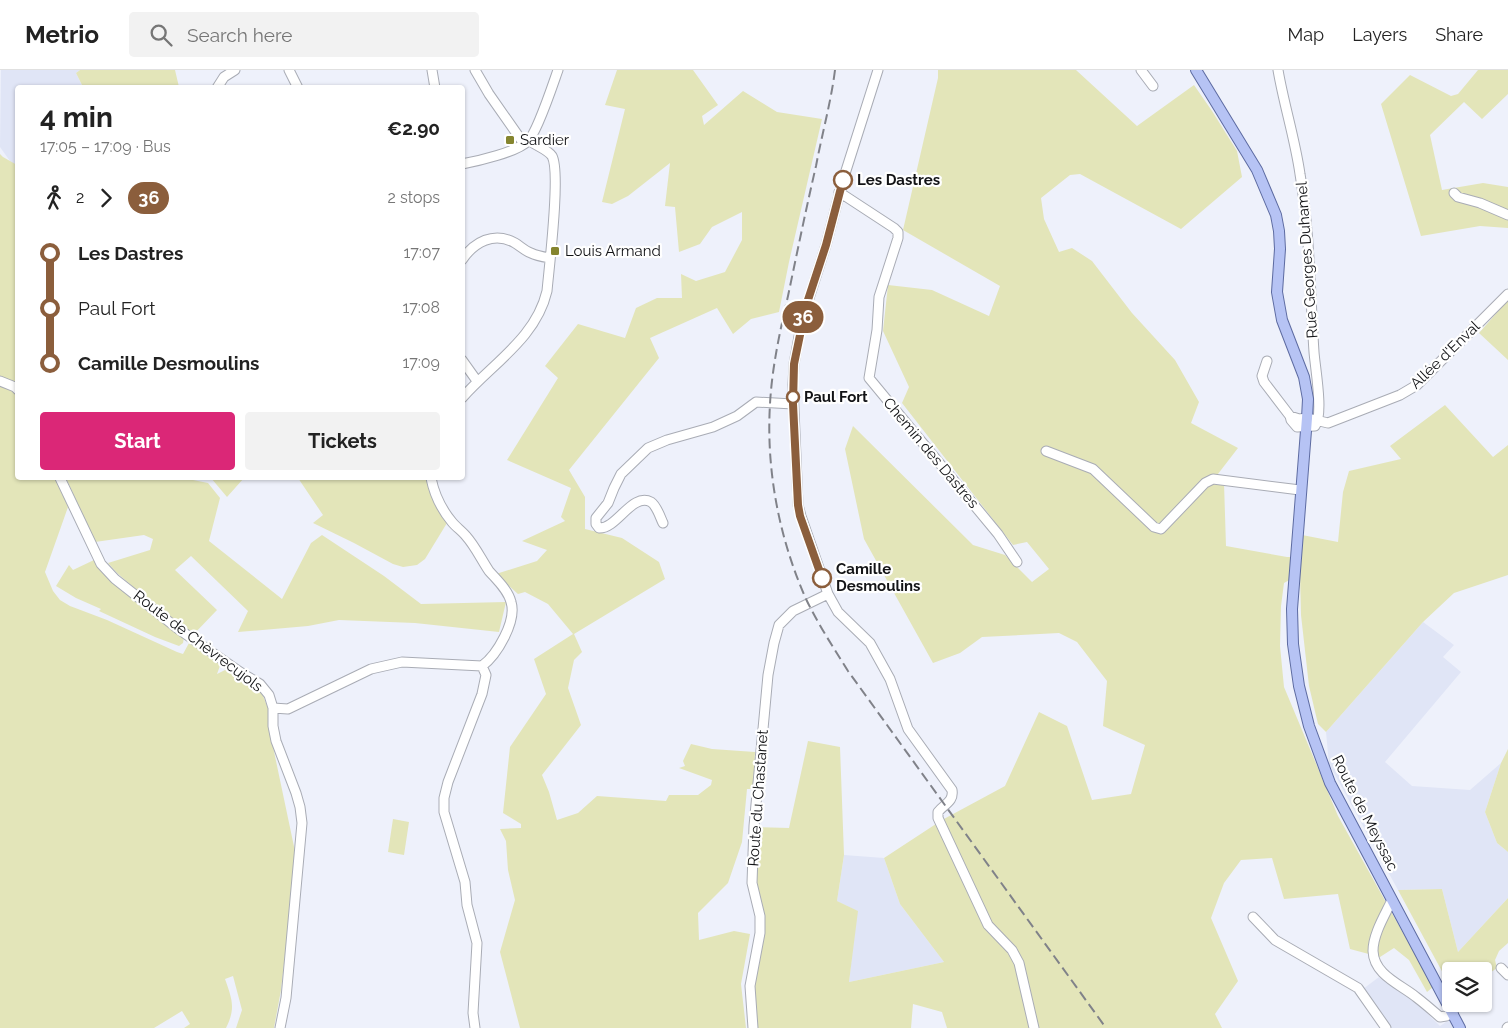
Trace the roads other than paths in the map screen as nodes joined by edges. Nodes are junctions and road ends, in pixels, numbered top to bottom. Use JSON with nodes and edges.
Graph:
{"nodes":[{"id":1,"x":235,"y":70,"type":"edge"},
{"id":2,"x":289,"y":70,"type":"edge"},
{"id":3,"x":432,"y":70,"type":"edge"},
{"id":4,"x":475,"y":70,"type":"edge"},
{"id":5,"x":558,"y":70,"type":"edge"},
{"id":6,"x":878,"y":70,"type":"edge"},
{"id":7,"x":1141,"y":70,"type":"edge"},
{"id":8,"x":1196,"y":70,"type":"edge"},
{"id":9,"x":1278,"y":70,"type":"edge"},
{"id":10,"x":219,"y":85,"type":"edge"},
{"id":11,"x":296,"y":85,"type":"edge"},
{"id":12,"x":434,"y":85,"type":"edge"},
{"id":13,"x":1153,"y":86,"type":"dead end"},
{"id":14,"x":527,"y":142,"type":"junction"},
{"id":15,"x":465,"y":163,"type":"edge"},
{"id":16,"x":839,"y":192,"type":"junction"},
{"id":17,"x":1454,"y":193,"type":"dead end"},
{"id":18,"x":1508,"y":215,"type":"edge"},
{"id":19,"x":465,"y":255,"type":"edge"},
{"id":20,"x":550,"y":258,"type":"junction"},
{"id":21,"x":1508,"y":294,"type":"edge"},
{"id":22,"x":1267,"y":362,"type":"dead end"},
{"id":23,"x":465,"y":364,"type":"edge"},
{"id":24,"x":0,"y":381,"type":"edge"},
{"id":25,"x":477,"y":381,"type":"junction"},
{"id":26,"x":15,"y":387,"type":"edge"},
{"id":27,"x":465,"y":395,"type":"edge"},
{"id":28,"x":793,"y":404,"type":"junction"},
{"id":29,"x":1318,"y":422,"type":"junction"},
{"id":30,"x":1306,"y":423,"type":"junction"},
{"id":31,"x":1046,"y":451,"type":"dead end"},
{"id":32,"x":61,"y":480,"type":"edge"},
{"id":33,"x":432,"y":480,"type":"edge"},
{"id":34,"x":1300,"y":490,"type":"junction"},
{"id":35,"x":663,"y":523,"type":"dead end"},
{"id":36,"x":1017,"y":562,"type":"dead end"},
{"id":37,"x":828,"y":594,"type":"junction"},
{"id":38,"x":482,"y":666,"type":"junction"},
{"id":39,"x":273,"y":708,"type":"junction"},
{"id":40,"x":1392,"y":900,"type":"junction"},
{"id":41,"x":1253,"y":917,"type":"dead end"},
{"id":42,"x":1501,"y":968,"type":"dead end"},
{"id":43,"x":1508,"y":975,"type":"edge"},
{"id":44,"x":1453,"y":1013,"type":"junction"},
{"id":45,"x":280,"y":1028,"type":"edge"},
{"id":46,"x":475,"y":1028,"type":"edge"},
{"id":47,"x":753,"y":1028,"type":"edge"},
{"id":48,"x":1034,"y":1028,"type":"edge"},
{"id":49,"x":1386,"y":1028,"type":"edge"},
{"id":50,"x":1460,"y":1028,"type":"edge"}],
"edges":[{"from":1,"to":10,"type":"street"},
{"from":2,"to":11,"type":"street"},
{"from":3,"to":12,"type":"street"},
{"from":4,"to":14,"type":"street"},
{"from":5,"to":14,"type":"street"},
{"from":6,"to":16,"type":"street"},
{"from":7,"to":13,"type":"street"},
{"from":8,"to":30,"type":"main road","name":"Route de Meyssac"},
{"from":9,"to":29,"type":"street","name":"Rue Georges Duhamel"},
{"from":14,"to":15,"type":"street"},
{"from":14,"to":20,"type":"street"},
{"from":16,"to":28,"type":"street"},
{"from":16,"to":36,"type":"street","name":"Chemin des Dastres"},
{"from":17,"to":18,"type":"street"},
{"from":19,"to":20,"type":"street"},
{"from":20,"to":25,"type":"street"},
{"from":21,"to":29,"type":"street","name":"Allée d'Enval"},
{"from":22,"to":30,"type":"street"},
{"from":23,"to":25,"type":"street"},
{"from":24,"to":26,"type":"street"},
{"from":25,"to":27,"type":"street"},
{"from":28,"to":35,"type":"street"},
{"from":28,"to":37,"type":"street"},
{"from":29,"to":30,"type":"street"},
{"from":30,"to":34,"type":"main road","name":"Route de Meyssac"},
{"from":31,"to":34,"type":"street"},
{"from":32,"to":39,"type":"street","name":"Route de Chèvrecujols"},
{"from":33,"to":38,"type":"street"},
{"from":34,"to":40,"type":"main road","name":"Route de Meyssac"},
{"from":37,"to":47,"type":"street","name":"Route du Chastanet"},
{"from":37,"to":48,"type":"street"},
{"from":38,"to":39,"type":"street"},
{"from":38,"to":46,"type":"street"},
{"from":39,"to":45,"type":"street","name":"Route de Chèvrecujols"},
{"from":40,"to":44,"type":"main road","name":"Route de Meyssac"},
{"from":40,"to":44,"type":"street"},
{"from":41,"to":49,"type":"street"},
{"from":42,"to":43,"type":"street"},
{"from":44,"to":50,"type":"main road","name":"Route de Meyssac"}]}
